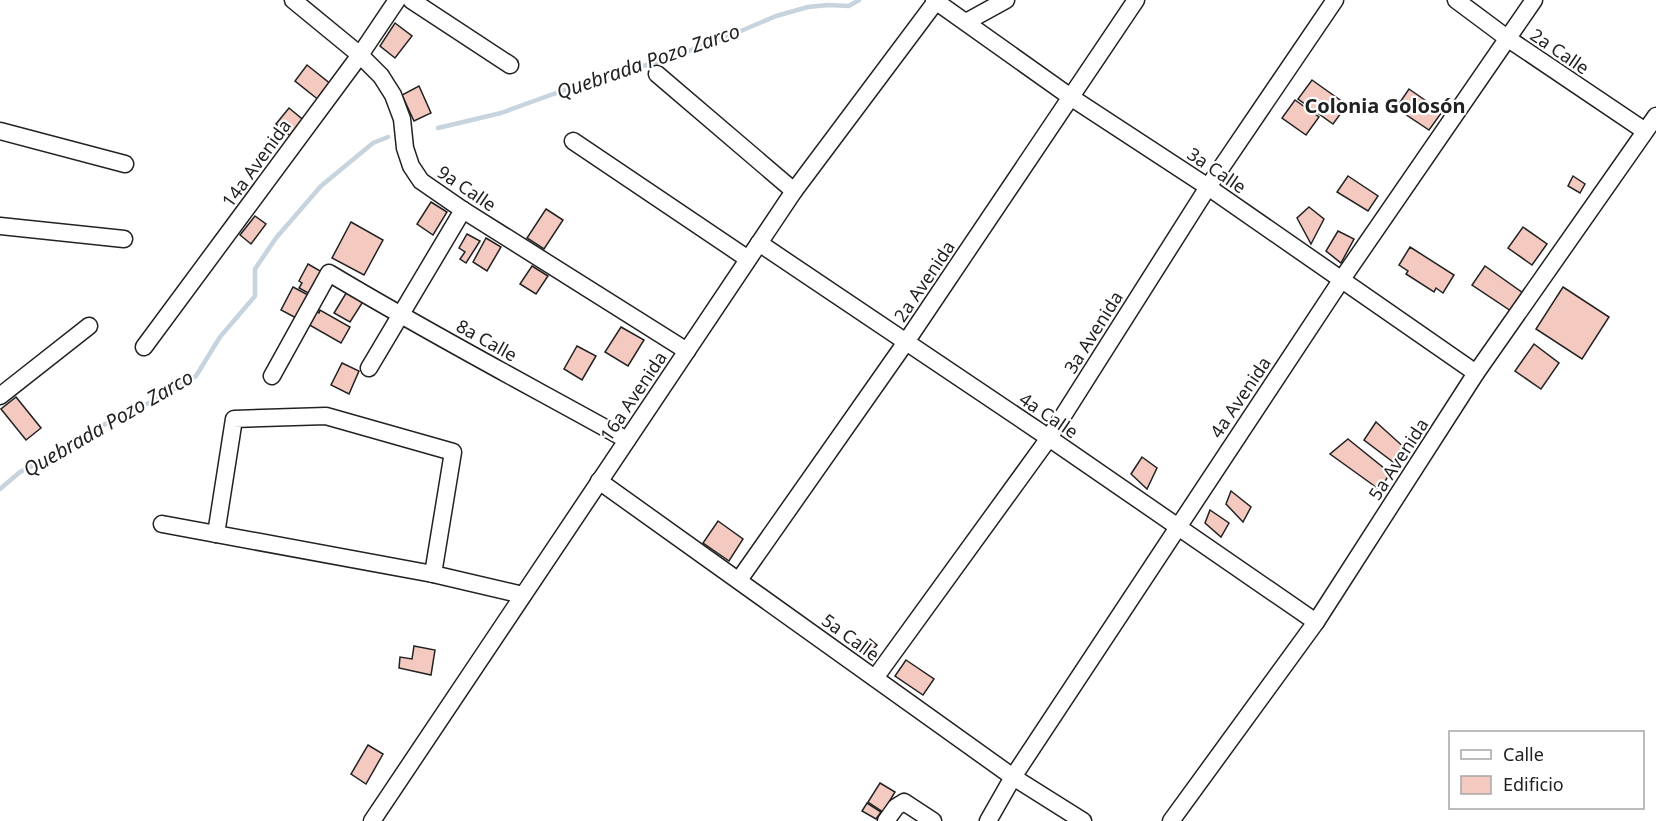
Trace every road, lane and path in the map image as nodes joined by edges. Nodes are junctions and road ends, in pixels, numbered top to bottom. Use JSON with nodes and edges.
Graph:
{"nodes":[{"id":1,"x":293,"y":0,"type":"edge"},
{"id":2,"x":397,"y":0,"type":"edge"},
{"id":3,"x":411,"y":0,"type":"edge"},
{"id":4,"x":936,"y":0,"type":"edge"},
{"id":5,"x":1006,"y":0,"type":"edge"},
{"id":6,"x":1136,"y":0,"type":"edge"},
{"id":7,"x":1335,"y":0,"type":"edge"},
{"id":8,"x":1456,"y":0,"type":"edge"},
{"id":9,"x":1534,"y":0,"type":"edge"},
{"id":10,"x":966,"y":22,"type":"junction"},
{"id":11,"x":1507,"y":38,"type":"junction"},
{"id":12,"x":360,"y":55,"type":"junction"},
{"id":13,"x":510,"y":65,"type":"dead end"},
{"id":14,"x":657,"y":74,"type":"dead end"},
{"id":15,"x":1072,"y":98,"type":"junction"},
{"id":16,"x":1656,"y":116,"type":"edge"},
{"id":17,"x":0,"y":131,"type":"edge"},
{"id":18,"x":1645,"y":131,"type":"junction"},
{"id":19,"x":573,"y":141,"type":"dead end"},
{"id":20,"x":125,"y":164,"type":"dead end"},
{"id":21,"x":1208,"y":187,"type":"junction"},
{"id":22,"x":794,"y":191,"type":"junction"},
{"id":23,"x":463,"y":210,"type":"junction"},
{"id":24,"x":0,"y":226,"type":"edge"},
{"id":25,"x":124,"y":239,"type":"dead end"},
{"id":26,"x":759,"y":243,"type":"junction"},
{"id":27,"x":748,"y":259,"type":"junction"},
{"id":28,"x":1341,"y":279,"type":"junction"},
{"id":29,"x":399,"y":315,"type":"junction"},
{"id":30,"x":89,"y":326,"type":"dead end"},
{"id":31,"x":906,"y":342,"type":"junction"},
{"id":32,"x":144,"y":347,"type":"dead end"},
{"id":33,"x":687,"y":351,"type":"junction"},
{"id":34,"x":369,"y":368,"type":"dead end"},
{"id":35,"x":1476,"y":373,"type":"junction"},
{"id":36,"x":272,"y":375,"type":"dead end"},
{"id":37,"x":0,"y":396,"type":"edge"},
{"id":38,"x":1049,"y":438,"type":"junction"},
{"id":39,"x":627,"y":440,"type":"junction"},
{"id":40,"x":599,"y":481,"type":"junction"},
{"id":41,"x":162,"y":524,"type":"dead end"},
{"id":42,"x":1177,"y":527,"type":"junction"},
{"id":43,"x":216,"y":534,"type":"junction"},
{"id":44,"x":433,"y":574,"type":"junction"},
{"id":45,"x":739,"y":580,"type":"junction"},
{"id":46,"x":523,"y":595,"type":"junction"},
{"id":47,"x":1316,"y":622,"type":"junction"},
{"id":48,"x":875,"y":678,"type":"junction"},
{"id":49,"x":1013,"y":777,"type":"junction"},
{"id":50,"x":372,"y":821,"type":"edge"},
{"id":51,"x":886,"y":821,"type":"edge"},
{"id":52,"x":933,"y":821,"type":"edge"},
{"id":53,"x":987,"y":821,"type":"edge"},
{"id":54,"x":1083,"y":821,"type":"edge"},
{"id":55,"x":1171,"y":821,"type":"edge"}],
"edges":[{"from":1,"to":12,"type":"street","name":"9a Calle"},
{"from":2,"to":12,"type":"street","name":"14a Avenida"},
{"from":3,"to":13,"type":"street"},
{"from":4,"to":10,"type":"street","name":"3a Calle"},
{"from":4,"to":22,"type":"street","name":"16a Avenida"},
{"from":5,"to":10,"type":"street"},
{"from":6,"to":15,"type":"street","name":"2a Avenida"},
{"from":7,"to":21,"type":"street","name":"3a Avenida"},
{"from":8,"to":11,"type":"street","name":"2a Calle"},
{"from":9,"to":11,"type":"street","name":"4a Avenida"},
{"from":10,"to":15,"type":"street","name":"3a Calle"},
{"from":11,"to":18,"type":"street","name":"2a Calle"},
{"from":11,"to":28,"type":"street","name":"4a Avenida"},
{"from":12,"to":23,"type":"street","name":"9a Calle"},
{"from":12,"to":32,"type":"street","name":"14a Avenida"},
{"from":14,"to":22,"type":"street"},
{"from":15,"to":21,"type":"street","name":"3a Calle"},
{"from":15,"to":31,"type":"street","name":"2a Avenida"},
{"from":16,"to":18,"type":"street","name":"5a Avenida"},
{"from":17,"to":20,"type":"street"},
{"from":18,"to":35,"type":"street","name":"5a Avenida"},
{"from":19,"to":27,"type":"street"},
{"from":21,"to":28,"type":"street","name":"3a Calle"},
{"from":21,"to":38,"type":"street","name":"3a Avenida"},
{"from":22,"to":26,"type":"street","name":"16a Avenida"},
{"from":23,"to":29,"type":"street"},
{"from":23,"to":33,"type":"street","name":"9a Calle"},
{"from":24,"to":25,"type":"street"},
{"from":26,"to":27,"type":"street","name":"16a Avenida"},
{"from":26,"to":31,"type":"street","name":"4a Calle"},
{"from":27,"to":33,"type":"street","name":"16a Avenida"},
{"from":28,"to":35,"type":"street","name":"3a Calle"},
{"from":28,"to":42,"type":"street","name":"4a Avenida"},
{"from":29,"to":34,"type":"street"},
{"from":29,"to":36,"type":"street","name":"8a Calle"},
{"from":29,"to":39,"type":"street","name":"8a Calle"},
{"from":30,"to":37,"type":"street"},
{"from":31,"to":38,"type":"street","name":"4a Calle"},
{"from":31,"to":45,"type":"street","name":"2a Avenida"},
{"from":33,"to":39,"type":"street","name":"16a Avenida"},
{"from":35,"to":47,"type":"street","name":"5a Avenida"},
{"from":38,"to":42,"type":"street","name":"4a Calle"},
{"from":38,"to":48,"type":"street","name":"3a Avenida"},
{"from":39,"to":40,"type":"street","name":"16a Avenida"},
{"from":40,"to":45,"type":"street","name":"5a Calle"},
{"from":40,"to":46,"type":"street","name":"16a Avenida"},
{"from":41,"to":43,"type":"street"},
{"from":42,"to":47,"type":"street","name":"4a Calle"},
{"from":42,"to":49,"type":"street","name":"4a Avenida"},
{"from":43,"to":44,"type":"street"},
{"from":43,"to":44,"type":"street"},
{"from":44,"to":46,"type":"street"},
{"from":45,"to":48,"type":"street","name":"5a Calle"},
{"from":46,"to":50,"type":"street","name":"16a Avenida"},
{"from":47,"to":55,"type":"street","name":"5a Avenida"},
{"from":48,"to":49,"type":"street","name":"5a Calle"},
{"from":49,"to":53,"type":"street","name":"4a Avenida"},
{"from":49,"to":54,"type":"street","name":"5a Calle"},
{"from":51,"to":52,"type":"street"}]}
